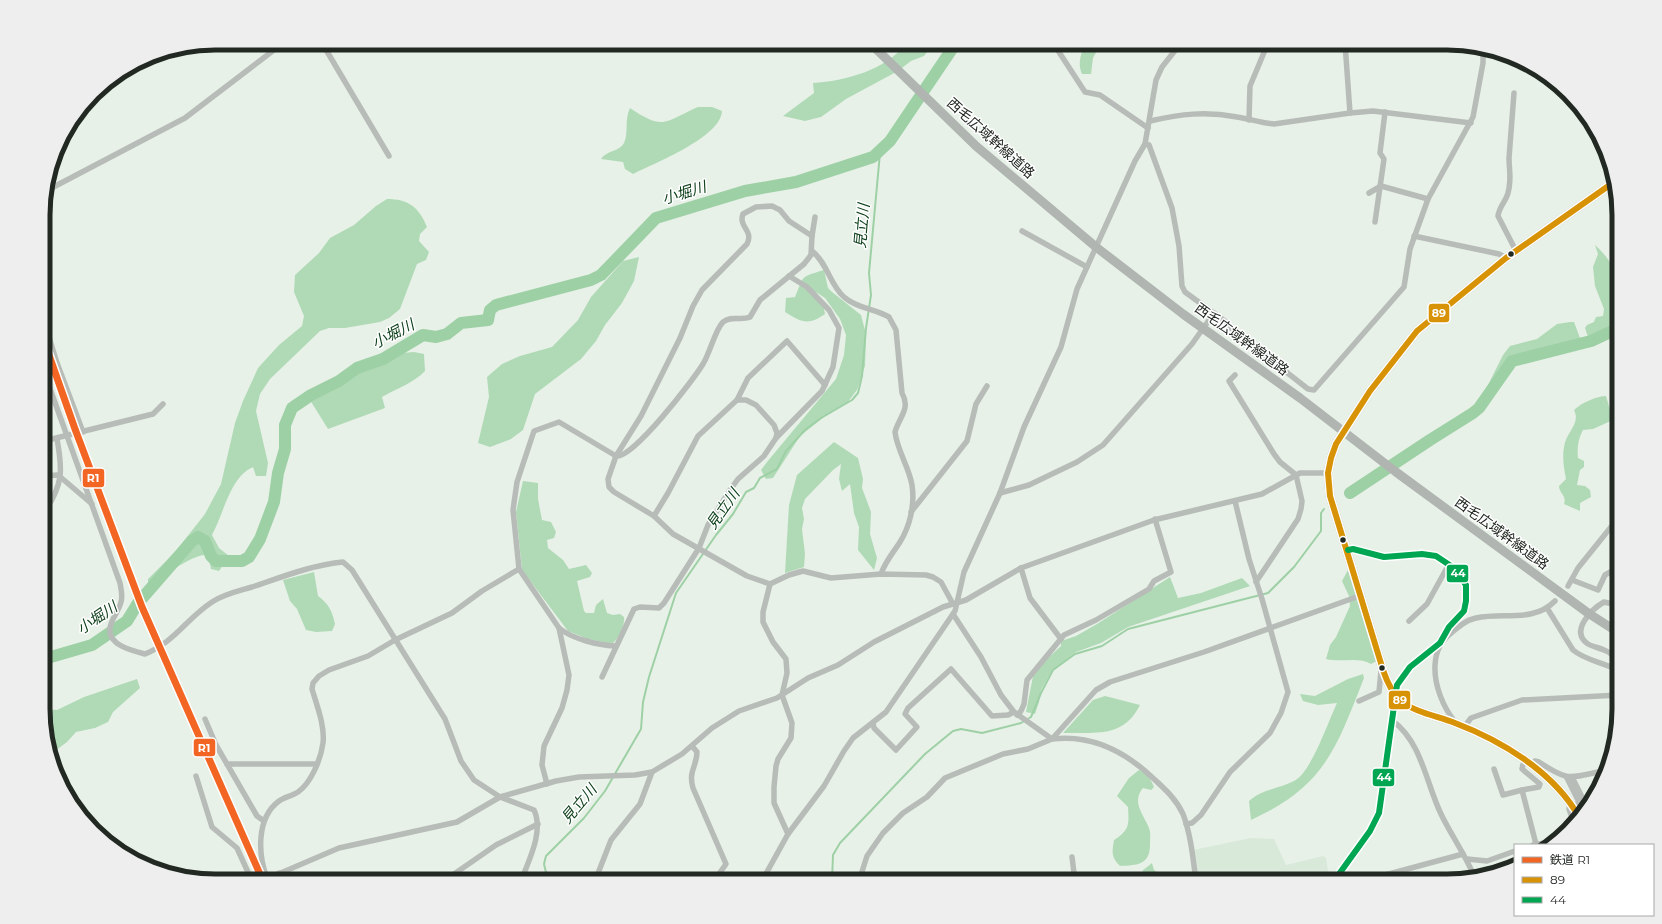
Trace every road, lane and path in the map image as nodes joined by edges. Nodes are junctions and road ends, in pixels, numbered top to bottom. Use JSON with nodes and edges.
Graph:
{"nodes":[{"id":1,"x":274,"y":50,"type":"edge"},
{"id":2,"x":326,"y":50,"type":"edge"},
{"id":3,"x":876,"y":50,"type":"edge"},
{"id":4,"x":1059,"y":50,"type":"edge"},
{"id":5,"x":1175,"y":50,"type":"edge"},
{"id":6,"x":1265,"y":50,"type":"edge"},
{"id":7,"x":1346,"y":50,"type":"edge"},
{"id":8,"x":1483,"y":54,"type":"edge"},
{"id":9,"x":1514,"y":93,"type":"dead end"},
{"id":10,"x":1386,"y":112,"type":"junction"},
{"id":11,"x":1350,"y":113,"type":"junction"},
{"id":12,"x":1249,"y":120,"type":"junction"},
{"id":13,"x":1471,"y":123,"type":"junction"},
{"id":14,"x":1149,"y":124,"type":"junction"},
{"id":15,"x":1146,"y":144,"type":"junction"},
{"id":16,"x":389,"y":156,"type":"dead end"},
{"id":17,"x":1609,"y":185,"type":"edge"},
{"id":18,"x":52,"y":186,"type":"edge"},
{"id":19,"x":1381,"y":186,"type":"junction"},
{"id":20,"x":1369,"y":193,"type":"dead end"},
{"id":21,"x":1428,"y":199,"type":"junction"},
{"id":22,"x":816,"y":217,"type":"dead end"},
{"id":23,"x":1375,"y":222,"type":"dead end"},
{"id":24,"x":1022,"y":231,"type":"dead end"},
{"id":25,"x":812,"y":236,"type":"junction"},
{"id":26,"x":1414,"y":236,"type":"junction"},
{"id":27,"x":1096,"y":247,"type":"junction"},
{"id":28,"x":812,"y":251,"type":"junction"},
{"id":29,"x":1516,"y":251,"type":"junction"},
{"id":30,"x":1506,"y":258,"type":"junction"},
{"id":31,"x":1087,"y":267,"type":"junction"},
{"id":32,"x":789,"y":276,"type":"junction"},
{"id":33,"x":1213,"y":315,"type":"junction"},
{"id":34,"x":50,"y":341,"type":"edge"},
{"id":35,"x":1235,"y":375,"type":"dead end"},
{"id":36,"x":825,"y":385,"type":"junction"},
{"id":37,"x":987,"y":386,"type":"dead end"},
{"id":38,"x":50,"y":388,"type":"edge"},
{"id":39,"x":737,"y":400,"type":"junction"},
{"id":40,"x":164,"y":404,"type":"dead end"},
{"id":41,"x":1344,"y":431,"type":"junction"},
{"id":42,"x":83,"y":432,"type":"junction"},
{"id":43,"x":67,"y":435,"type":"junction"},
{"id":44,"x":776,"y":438,"type":"junction"},
{"id":45,"x":57,"y":439,"type":"junction"},
{"id":46,"x":50,"y":440,"type":"edge"},
{"id":47,"x":616,"y":456,"type":"junction"},
{"id":48,"x":1328,"y":473,"type":"junction"},
{"id":49,"x":1296,"y":475,"type":"junction"},
{"id":50,"x":50,"y":476,"type":"edge"},
{"id":51,"x":62,"y":478,"type":"junction"},
{"id":52,"x":1000,"y":493,"type":"junction"},
{"id":53,"x":1235,"y":501,"type":"junction"},
{"id":54,"x":92,"y":504,"type":"junction"},
{"id":55,"x":50,"y":505,"type":"edge"},
{"id":56,"x":911,"y":513,"type":"junction"},
{"id":57,"x":654,"y":516,"type":"junction"},
{"id":58,"x":1155,"y":520,"type":"junction"},
{"id":59,"x":1612,"y":526,"type":"edge"},
{"id":60,"x":702,"y":550,"type":"junction"},
{"id":61,"x":1348,"y":550,"type":"junction"},
{"id":62,"x":1449,"y":564,"type":"junction"},
{"id":63,"x":1021,"y":568,"type":"junction"},
{"id":64,"x":519,"y":569,"type":"junction"},
{"id":65,"x":1612,"y":571,"type":"edge"},
{"id":66,"x":881,"y":574,"type":"junction"},
{"id":67,"x":1572,"y":580,"type":"junction"},
{"id":68,"x":1256,"y":582,"type":"junction"},
{"id":69,"x":770,"y":584,"type":"junction"},
{"id":70,"x":1568,"y":586,"type":"dead end"},
{"id":71,"x":1362,"y":595,"type":"junction"},
{"id":72,"x":1555,"y":601,"type":"dead end"},
{"id":73,"x":955,"y":604,"type":"junction"},
{"id":74,"x":1612,"y":604,"type":"edge"},
{"id":75,"x":1547,"y":608,"type":"junction"},
{"id":76,"x":1588,"y":613,"type":"junction"},
{"id":77,"x":953,"y":614,"type":"junction"},
{"id":78,"x":1409,"y":621,"type":"dead end"},
{"id":79,"x":559,"y":628,"type":"junction"},
{"id":80,"x":1270,"y":628,"type":"junction"},
{"id":81,"x":1612,"y":628,"type":"edge"},
{"id":82,"x":1061,"y":639,"type":"junction"},
{"id":83,"x":395,"y":640,"type":"junction"},
{"id":84,"x":1440,"y":643,"type":"junction"},
{"id":85,"x":615,"y":646,"type":"junction"},
{"id":86,"x":1612,"y":654,"type":"edge"},
{"id":87,"x":1612,"y":667,"type":"edge"},
{"id":88,"x":1383,"y":670,"type":"junction"},
{"id":89,"x":602,"y":677,"type":"dead end"},
{"id":90,"x":782,"y":695,"type":"junction"},
{"id":91,"x":1396,"y":695,"type":"junction"},
{"id":92,"x":1612,"y":695,"type":"edge"},
{"id":93,"x":1359,"y":701,"type":"dead end"},
{"id":94,"x":1015,"y":714,"type":"junction"},
{"id":95,"x":205,"y":719,"type":"dead end"},
{"id":96,"x":1393,"y":721,"type":"junction"},
{"id":97,"x":873,"y":723,"type":"junction"},
{"id":98,"x":1455,"y":723,"type":"junction"},
{"id":99,"x":1464,"y":727,"type":"junction"},
{"id":100,"x":1052,"y":739,"type":"junction"},
{"id":101,"x":692,"y":746,"type":"junction"},
{"id":102,"x":1524,"y":760,"type":"junction"},
{"id":103,"x":227,"y":764,"type":"junction"},
{"id":104,"x":316,"y":764,"type":"junction"},
{"id":105,"x":1532,"y":766,"type":"junction"},
{"id":106,"x":1494,"y":769,"type":"dead end"},
{"id":107,"x":652,"y":772,"type":"junction"},
{"id":108,"x":1599,"y":772,"type":"edge"},
{"id":109,"x":196,"y":776,"type":"dead end"},
{"id":110,"x":1570,"y":778,"type":"junction"},
{"id":111,"x":547,"y":784,"type":"junction"},
{"id":112,"x":1522,"y":790,"type":"junction"},
{"id":113,"x":500,"y":797,"type":"junction"},
{"id":114,"x":1583,"y":800,"type":"edge"},
{"id":115,"x":1572,"y":805,"type":"junction"},
{"id":116,"x":1576,"y":812,"type":"edge"},
{"id":117,"x":1572,"y":817,"type":"edge"},
{"id":118,"x":264,"y":821,"type":"junction"},
{"id":119,"x":538,"y":824,"type":"junction"},
{"id":120,"x":1186,"y":824,"type":"junction"},
{"id":121,"x":788,"y":834,"type":"junction"},
{"id":122,"x":1534,"y":844,"type":"edge"},
{"id":123,"x":1514,"y":851,"type":"edge"},
{"id":124,"x":1463,"y":854,"type":"junction"},
{"id":125,"x":1072,"y":857,"type":"dead end"},
{"id":126,"x":1467,"y":859,"type":"junction"},
{"id":127,"x":1472,"y":872,"type":"edge"},
{"id":128,"x":279,"y":873,"type":"edge"},
{"id":129,"x":249,"y":874,"type":"edge"},
{"id":130,"x":264,"y":874,"type":"edge"},
{"id":131,"x":454,"y":874,"type":"edge"},
{"id":132,"x":524,"y":874,"type":"edge"},
{"id":133,"x":598,"y":874,"type":"edge"},
{"id":134,"x":719,"y":874,"type":"edge"},
{"id":135,"x":766,"y":874,"type":"edge"},
{"id":136,"x":861,"y":874,"type":"edge"},
{"id":137,"x":1074,"y":874,"type":"edge"},
{"id":138,"x":1195,"y":874,"type":"edge"},
{"id":139,"x":1339,"y":874,"type":"edge"},
{"id":140,"x":1389,"y":874,"type":"edge"}],
"edges":[{"from":1,"to":18,"type":"street"},
{"from":2,"to":16,"type":"street"},
{"from":3,"to":27,"type":"main road","name":"西毛広域幹線道路"},
{"from":4,"to":14,"type":"street"},
{"from":5,"to":14,"type":"street"},
{"from":6,"to":12,"type":"street"},
{"from":7,"to":11,"type":"street"},
{"from":8,"to":13,"type":"street"},
{"from":9,"to":29,"type":"street"},
{"from":10,"to":11,"type":"street"},
{"from":10,"to":13,"type":"street"},
{"from":10,"to":19,"type":"street"},
{"from":11,"to":12,"type":"street"},
{"from":12,"to":14,"type":"street"},
{"from":13,"to":21,"type":"street"},
{"from":14,"to":15,"type":"street"},
{"from":15,"to":27,"type":"street"},
{"from":15,"to":33,"type":"street"},
{"from":17,"to":29,"type":"main road"},
{"from":19,"to":20,"type":"street"},
{"from":19,"to":21,"type":"street"},
{"from":19,"to":23,"type":"street"},
{"from":21,"to":26,"type":"street"},
{"from":22,"to":25,"type":"street"},
{"from":24,"to":31,"type":"street"},
{"from":25,"to":28,"type":"street"},
{"from":25,"to":47,"type":"street"},
{"from":26,"to":30,"type":"street"},
{"from":26,"to":33,"type":"street"},
{"from":27,"to":31,"type":"street"},
{"from":27,"to":41,"type":"main road","name":"西毛広域幹線道路"},
{"from":28,"to":32,"type":"street"},
{"from":28,"to":56,"type":"street"},
{"from":29,"to":30,"type":"main road"},
{"from":30,"to":41,"type":"main road"},
{"from":31,"to":52,"type":"street"},
{"from":32,"to":36,"type":"street"},
{"from":32,"to":47,"type":"street"},
{"from":33,"to":52,"type":"street"},
{"from":34,"to":42,"type":"street"},
{"from":35,"to":49,"type":"street"},
{"from":36,"to":39,"type":"street"},
{"from":36,"to":44,"type":"street"},
{"from":37,"to":56,"type":"street"},
{"from":38,"to":43,"type":"street"},
{"from":39,"to":44,"type":"street"},
{"from":39,"to":57,"type":"street"},
{"from":40,"to":42,"type":"street"},
{"from":41,"to":48,"type":"main road"},
{"from":41,"to":76,"type":"main road","name":"西毛広域幹線道路"},
{"from":42,"to":43,"type":"street"},
{"from":43,"to":45,"type":"street"},
{"from":43,"to":54,"type":"street"},
{"from":44,"to":60,"type":"street"},
{"from":45,"to":46,"type":"street"},
{"from":45,"to":51,"type":"street"},
{"from":47,"to":57,"type":"street"},
{"from":47,"to":64,"type":"street"},
{"from":48,"to":49,"type":"street"},
{"from":48,"to":61,"type":"main road"},
{"from":49,"to":53,"type":"street"},
{"from":49,"to":68,"type":"street"},
{"from":50,"to":51,"type":"street"},
{"from":51,"to":54,"type":"street"},
{"from":51,"to":55,"type":"street"},
{"from":52,"to":73,"type":"street"},
{"from":53,"to":58,"type":"street"},
{"from":53,"to":68,"type":"street"},
{"from":54,"to":83,"type":"street"},
{"from":56,"to":66,"type":"street"},
{"from":57,"to":60,"type":"street"},
{"from":58,"to":63,"type":"street"},
{"from":58,"to":82,"type":"street"},
{"from":59,"to":67,"type":"street"},
{"from":60,"to":69,"type":"street"},
{"from":60,"to":85,"type":"street"},
{"from":61,"to":62,"type":"street"},
{"from":61,"to":71,"type":"main road"},
{"from":62,"to":78,"type":"street"},
{"from":62,"to":84,"type":"street"},
{"from":63,"to":73,"type":"street"},
{"from":63,"to":82,"type":"street"},
{"from":64,"to":79,"type":"street"},
{"from":64,"to":83,"type":"street"},
{"from":65,"to":67,"type":"street"},
{"from":66,"to":69,"type":"street"},
{"from":66,"to":73,"type":"street"},
{"from":67,"to":70,"type":"street"},
{"from":68,"to":80,"type":"street"},
{"from":69,"to":90,"type":"street"},
{"from":71,"to":80,"type":"street"},
{"from":71,"to":88,"type":"main road"},
{"from":72,"to":75,"type":"street"},
{"from":73,"to":77,"type":"street"},
{"from":73,"to":90,"type":"street"},
{"from":74,"to":76,"type":"street"},
{"from":75,"to":84,"type":"street"},
{"from":75,"to":87,"type":"street"},
{"from":76,"to":81,"type":"main road","name":"西毛広域幹線道路"},
{"from":76,"to":86,"type":"street"},
{"from":77,"to":94,"type":"street"},
{"from":77,"to":97,"type":"street"},
{"from":79,"to":85,"type":"street"},
{"from":79,"to":111,"type":"street"},
{"from":80,"to":100,"type":"street"},
{"from":80,"to":120,"type":"street"},
{"from":82,"to":94,"type":"street"},
{"from":83,"to":104,"type":"street"},
{"from":83,"to":113,"type":"street"},
{"from":84,"to":91,"type":"street"},
{"from":84,"to":98,"type":"street"},
{"from":85,"to":89,"type":"street"},
{"from":88,"to":91,"type":"main road"},
{"from":88,"to":93,"type":"street"},
{"from":90,"to":101,"type":"street"},
{"from":90,"to":121,"type":"street"},
{"from":91,"to":96,"type":"street"},
{"from":91,"to":98,"type":"main road"},
{"from":92,"to":99,"type":"street"},
{"from":94,"to":97,"type":"street"},
{"from":94,"to":100,"type":"street"},
{"from":95,"to":103,"type":"street"},
{"from":96,"to":124,"type":"street"},
{"from":96,"to":139,"type":"street"},
{"from":97,"to":121,"type":"street"},
{"from":98,"to":99,"type":"main road"},
{"from":99,"to":102,"type":"main road"},
{"from":100,"to":120,"type":"street"},
{"from":100,"to":136,"type":"street"},
{"from":101,"to":107,"type":"street"},
{"from":101,"to":134,"type":"street"},
{"from":102,"to":105,"type":"main road"},
{"from":102,"to":112,"type":"street"},
{"from":103,"to":104,"type":"street"},
{"from":103,"to":118,"type":"street"},
{"from":104,"to":118,"type":"street"},
{"from":105,"to":110,"type":"street"},
{"from":105,"to":115,"type":"main road"},
{"from":106,"to":112,"type":"street"},
{"from":107,"to":111,"type":"street"},
{"from":107,"to":133,"type":"street"},
{"from":108,"to":110,"type":"street"},
{"from":109,"to":129,"type":"street"},
{"from":110,"to":114,"type":"street"},
{"from":110,"to":115,"type":"street"},
{"from":111,"to":113,"type":"street"},
{"from":112,"to":122,"type":"street"},
{"from":113,"to":119,"type":"street"},
{"from":113,"to":128,"type":"street"},
{"from":115,"to":116,"type":"main road"},
{"from":115,"to":117,"type":"street"},
{"from":118,"to":130,"type":"street"},
{"from":119,"to":131,"type":"street"},
{"from":119,"to":132,"type":"street"},
{"from":120,"to":138,"type":"street"},
{"from":121,"to":135,"type":"street"},
{"from":123,"to":126,"type":"street"},
{"from":124,"to":126,"type":"street"},
{"from":124,"to":140,"type":"street"},
{"from":125,"to":137,"type":"street"},
{"from":126,"to":127,"type":"street"}]}
